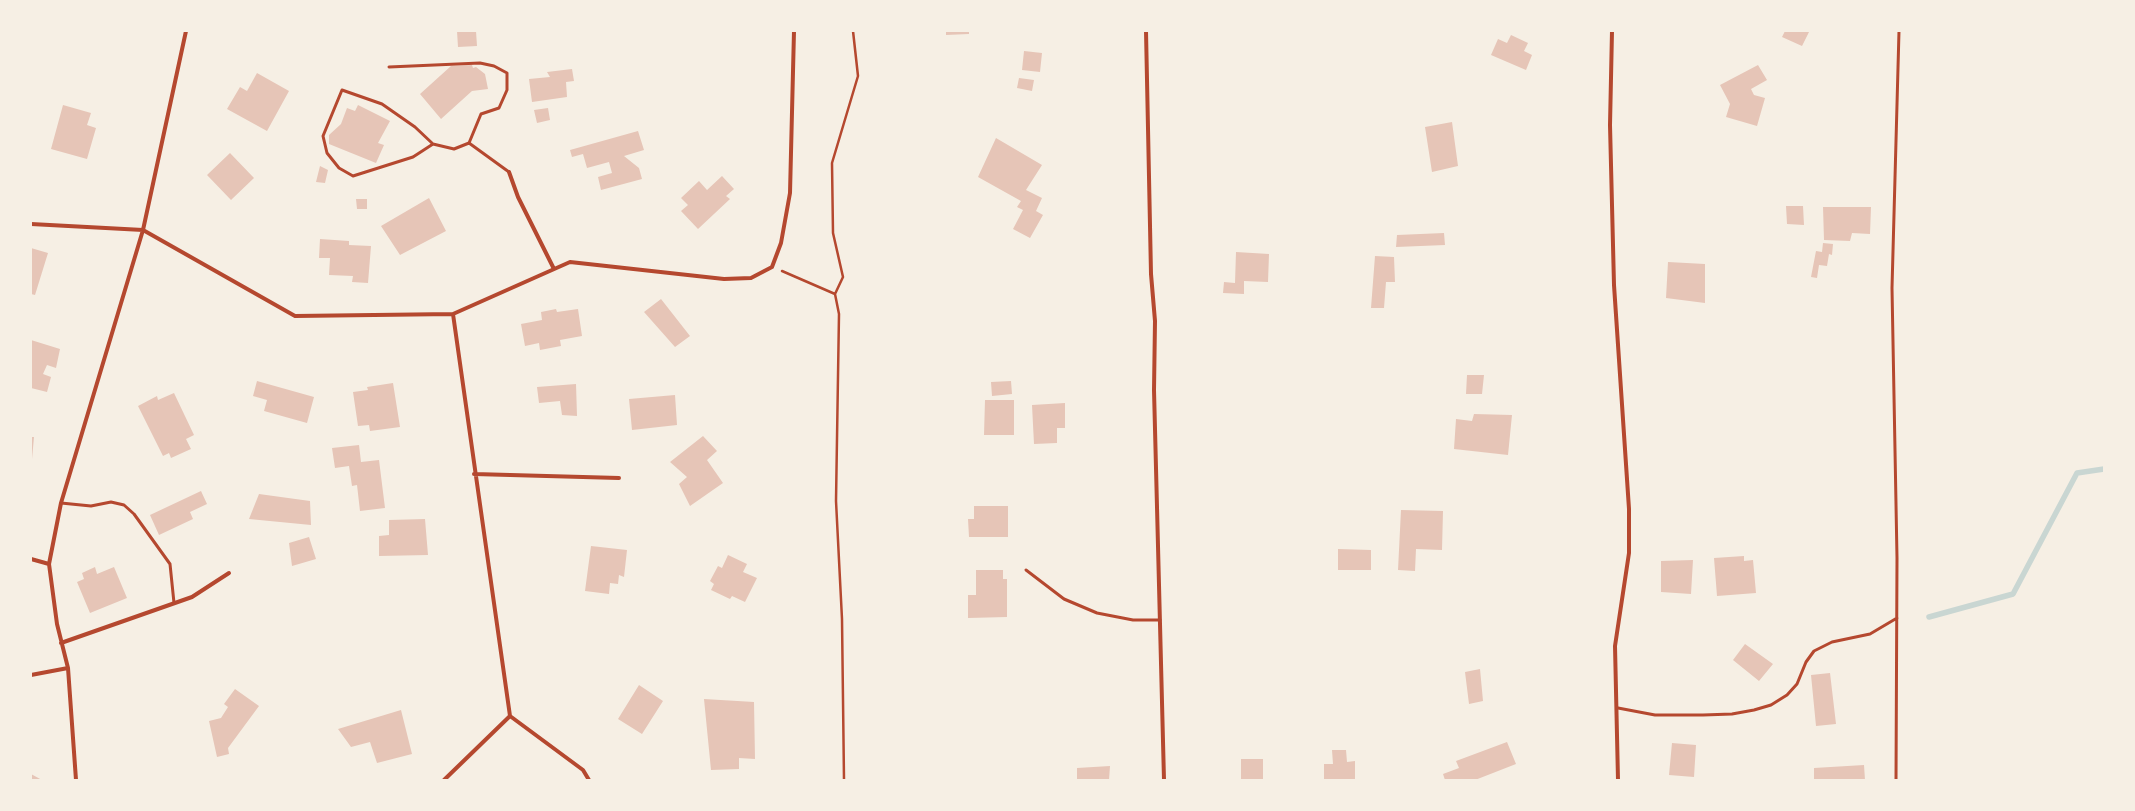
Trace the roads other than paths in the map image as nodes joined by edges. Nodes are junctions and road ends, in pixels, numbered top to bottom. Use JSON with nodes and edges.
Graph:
{"nodes":[{"id":1,"x":186,"y":31,"type":"edge"},
{"id":2,"x":794,"y":31,"type":"edge"},
{"id":3,"x":1146,"y":31,"type":"edge"},
{"id":4,"x":1612,"y":31,"type":"edge"},
{"id":5,"x":1899,"y":31,"type":"edge"},
{"id":6,"x":388,"y":67,"type":"dead end"},
{"id":7,"x":469,"y":143,"type":"junction"},
{"id":8,"x":433,"y":144,"type":"junction"},
{"id":9,"x":509,"y":172,"type":"joint"},
{"id":10,"x":31,"y":224,"type":"edge"},
{"id":11,"x":143,"y":230,"type":"junction"},
{"id":12,"x":554,"y":269,"type":"junction"},
{"id":13,"x":453,"y":314,"type":"junction"},
{"id":14,"x":474,"y":474,"type":"junction"},
{"id":15,"x":620,"y":478,"type":"dead end"},
{"id":16,"x":61,"y":503,"type":"junction"},
{"id":17,"x":31,"y":559,"type":"edge"},
{"id":18,"x":49,"y":564,"type":"junction"},
{"id":19,"x":1026,"y":570,"type":"dead end"},
{"id":20,"x":229,"y":573,"type":"dead end"},
{"id":21,"x":174,"y":603,"type":"junction"},
{"id":22,"x":1897,"y":618,"type":"junction"},
{"id":23,"x":1160,"y":620,"type":"junction"},
{"id":24,"x":61,"y":643,"type":"junction"},
{"id":25,"x":68,"y":668,"type":"junction"},
{"id":26,"x":31,"y":675,"type":"edge"},
{"id":27,"x":1618,"y":708,"type":"junction"},
{"id":28,"x":510,"y":716,"type":"junction"},
{"id":29,"x":76,"y":780,"type":"edge"},
{"id":30,"x":444,"y":780,"type":"edge"},
{"id":31,"x":589,"y":780,"type":"edge"},
{"id":32,"x":1164,"y":780,"type":"edge"},
{"id":33,"x":1618,"y":780,"type":"edge"},
{"id":34,"x":1896,"y":780,"type":"edge"}],
"edges":[{"from":1,"to":11,"type":"street"},
{"from":2,"to":12,"type":"street"},
{"from":3,"to":23,"type":"street"},
{"from":4,"to":27,"type":"street"},
{"from":5,"to":22,"type":"lane"},
{"from":6,"to":7,"type":"lane"},
{"from":7,"to":8,"type":"lane"},
{"from":7,"to":9,"type":"lane"},
{"from":8,"to":8,"type":"lane"},
{"from":9,"to":12,"type":"street"},
{"from":10,"to":11,"type":"street"},
{"from":11,"to":13,"type":"street"},
{"from":11,"to":16,"type":"street"},
{"from":12,"to":13,"type":"street"},
{"from":13,"to":14,"type":"street"},
{"from":14,"to":15,"type":"street"},
{"from":14,"to":28,"type":"street"},
{"from":16,"to":18,"type":"street"},
{"from":16,"to":21,"type":"lane"},
{"from":17,"to":18,"type":"street"},
{"from":18,"to":24,"type":"street"},
{"from":19,"to":23,"type":"lane"},
{"from":20,"to":21,"type":"street"},
{"from":21,"to":24,"type":"street"},
{"from":22,"to":27,"type":"lane"},
{"from":22,"to":34,"type":"lane"},
{"from":23,"to":32,"type":"street"},
{"from":24,"to":25,"type":"street"},
{"from":25,"to":26,"type":"street"},
{"from":25,"to":29,"type":"street"},
{"from":27,"to":33,"type":"street"},
{"from":28,"to":30,"type":"street"},
{"from":28,"to":31,"type":"street"}]}
